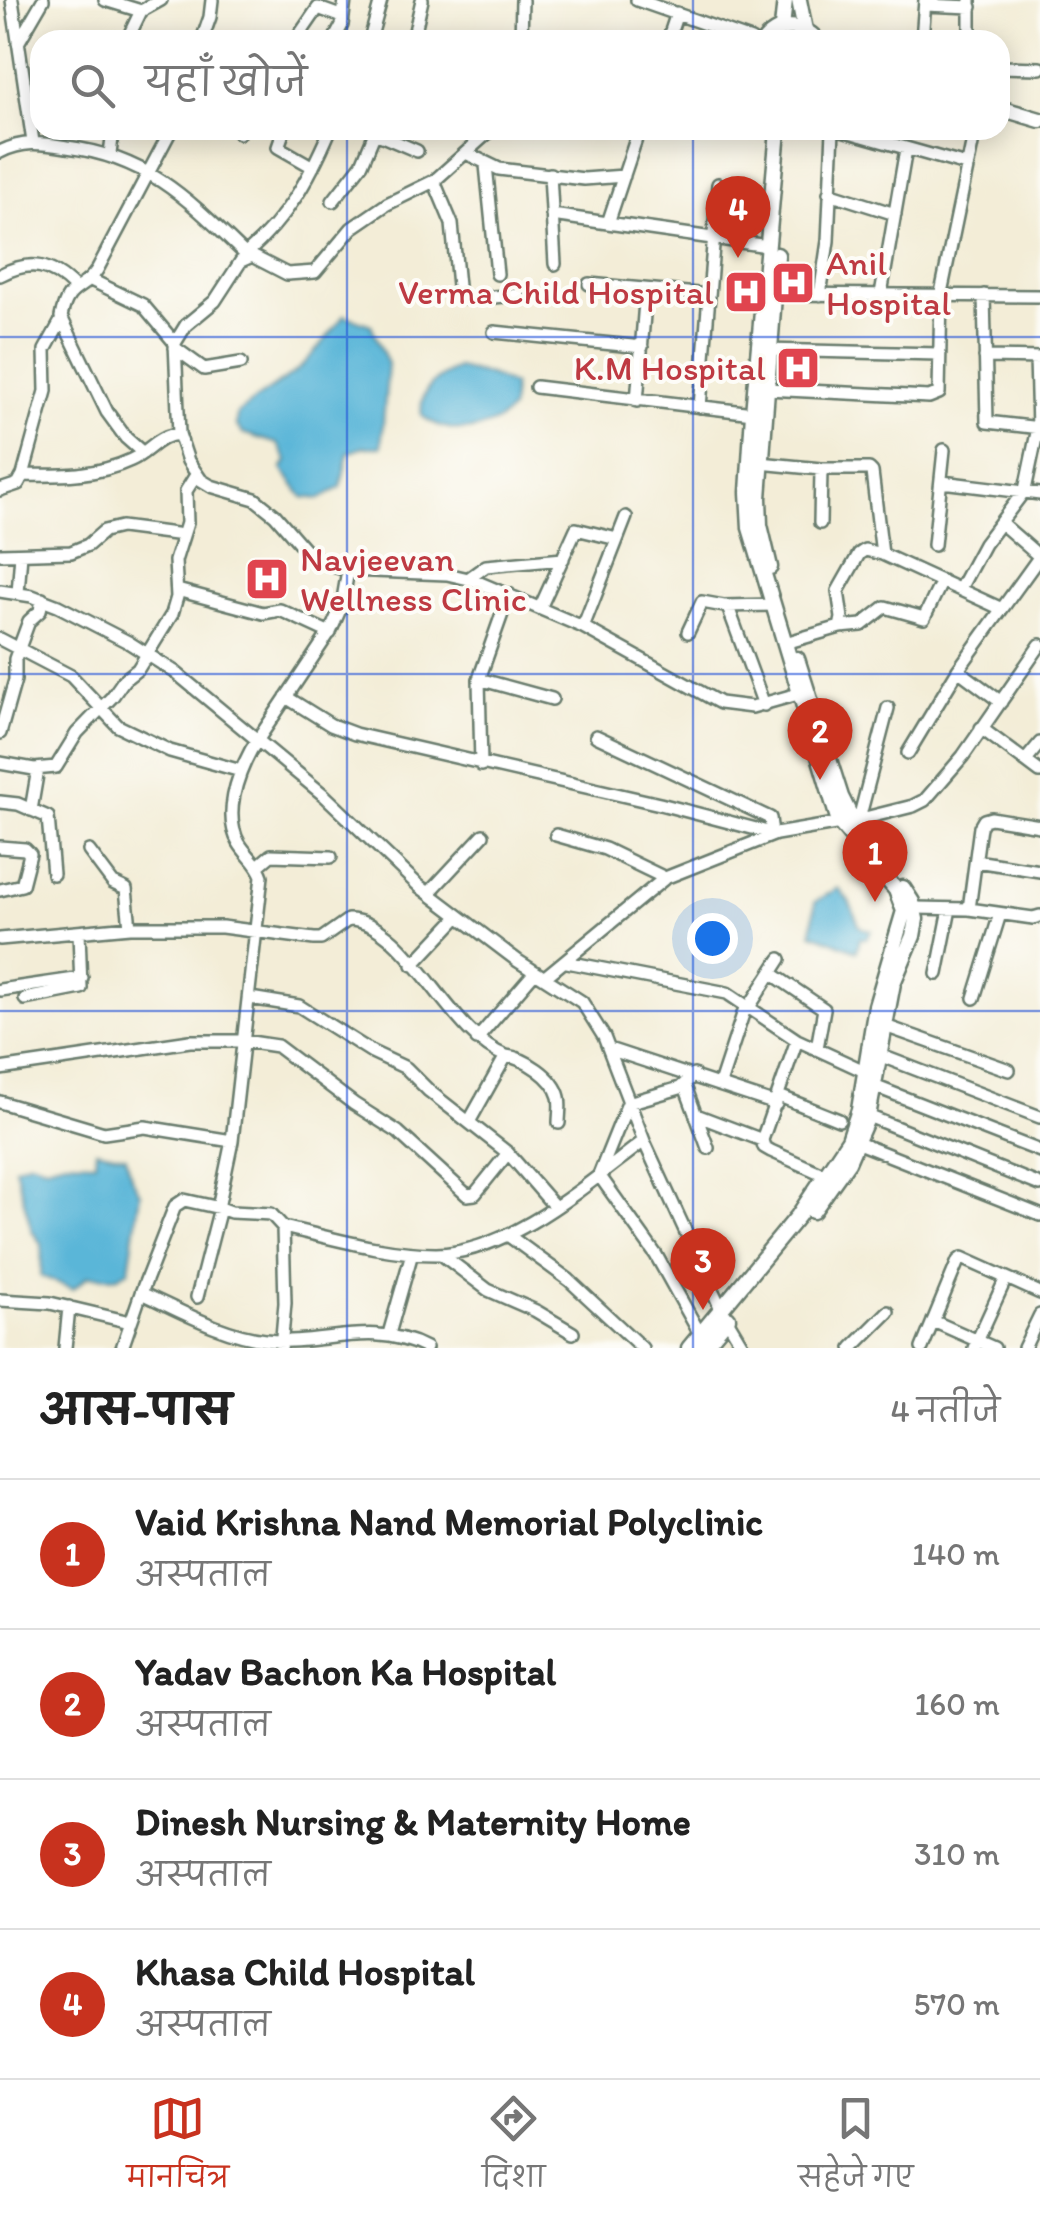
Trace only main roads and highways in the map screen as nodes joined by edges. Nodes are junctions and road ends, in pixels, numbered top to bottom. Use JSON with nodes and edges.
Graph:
{"nodes":[{"id":1,"x":785,"y":0,"type":"edge"},
{"id":2,"x":799,"y":0,"type":"edge"},
{"id":3,"x":782,"y":28,"type":"junction"},
{"id":4,"x":779,"y":30,"type":"edge"},
{"id":5,"x":790,"y":30,"type":"edge"},
{"id":6,"x":809,"y":30,"type":"edge"},
{"id":7,"x":1010,"y":111,"type":"edge"},
{"id":8,"x":1010,"y":120,"type":"edge"},
{"id":9,"x":1040,"y":120,"type":"edge"},
{"id":10,"x":1040,"y":129,"type":"edge"},
{"id":11,"x":777,"y":140,"type":"edge"},
{"id":12,"x":787,"y":140,"type":"edge"},
{"id":13,"x":764,"y":350,"type":"junction"},
{"id":14,"x":804,"y":692,"type":"junction"},
{"id":15,"x":850,"y":821,"type":"junction"},
{"id":16,"x":872,"y":1078,"type":"junction"},
{"id":17,"x":725,"y":1315,"type":"junction"},
{"id":18,"x":702,"y":1341,"type":"edge"},
{"id":19,"x":689,"y":1348,"type":"edge"}],
"edges":[{"from":1,"to":3,"type":"main road"},
{"from":2,"to":6,"type":"main road"},
{"from":3,"to":4,"type":"main road"},
{"from":3,"to":5,"type":"main road"},
{"from":7,"to":9,"type":"main road"},
{"from":8,"to":10,"type":"main road"},
{"from":11,"to":13,"type":"main road"},
{"from":12,"to":13,"type":"main road"},
{"from":13,"to":14,"type":"main road"},
{"from":13,"to":14,"type":"main road"},
{"from":14,"to":15,"type":"main road"},
{"from":15,"to":16,"type":"main road"},
{"from":15,"to":16,"type":"main road"},
{"from":16,"to":17,"type":"main road"},
{"from":16,"to":17,"type":"main road"},
{"from":17,"to":18,"type":"main road"},
{"from":18,"to":19,"type":"main road"}]}
